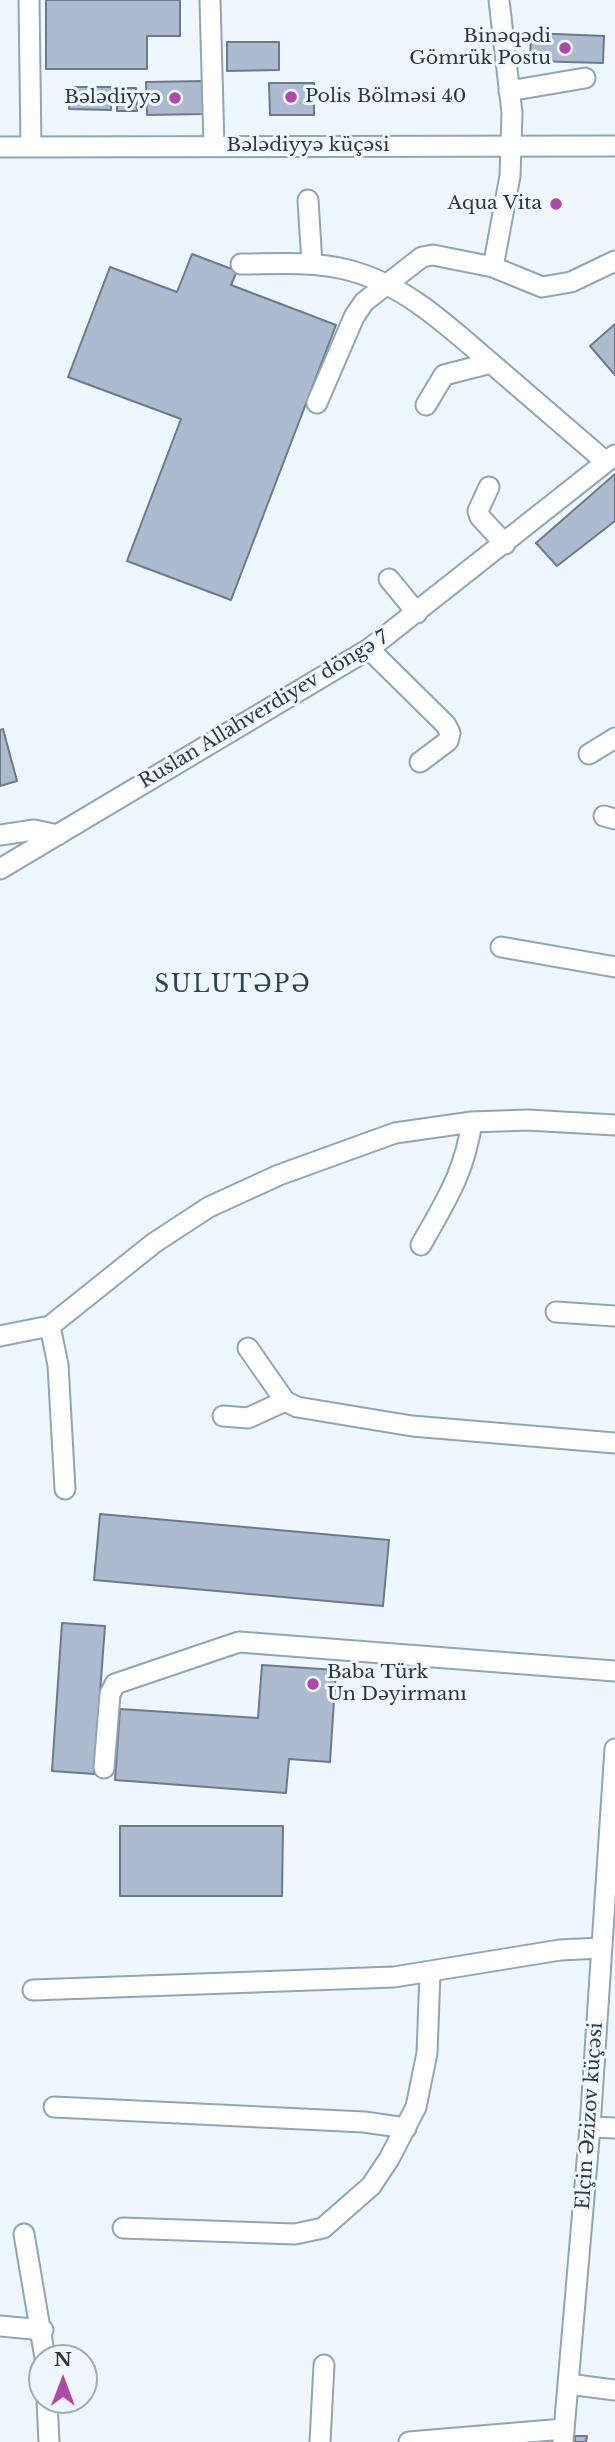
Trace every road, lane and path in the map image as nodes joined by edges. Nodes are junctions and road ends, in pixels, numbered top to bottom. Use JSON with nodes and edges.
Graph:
{"nodes":[{"id":1,"x":29,"y":0,"type":"edge"},
{"id":2,"x":210,"y":0,"type":"edge"},
{"id":3,"x":499,"y":0,"type":"edge"},
{"id":4,"x":585,"y":78,"type":"dead end"},
{"id":5,"x":509,"y":92,"type":"junction"},
{"id":6,"x":615,"y":145,"type":"edge"},
{"id":7,"x":214,"y":146,"type":"junction"},
{"id":8,"x":511,"y":146,"type":"junction"},
{"id":9,"x":0,"y":147,"type":"edge"},
{"id":10,"x":31,"y":147,"type":"junction"},
{"id":11,"x":308,"y":200,"type":"dead end"},
{"id":12,"x":615,"y":261,"type":"edge"},
{"id":13,"x":241,"y":264,"type":"dead end"},
{"id":14,"x":312,"y":264,"type":"junction"},
{"id":15,"x":493,"y":267,"type":"junction"},
{"id":16,"x":386,"y":284,"type":"junction"},
{"id":17,"x":491,"y":363,"type":"junction"},
{"id":18,"x":317,"y":403,"type":"dead end"},
{"id":19,"x":426,"y":405,"type":"dead end"},
{"id":20,"x":610,"y":459,"type":"edge"},
{"id":21,"x":489,"y":487,"type":"dead end"},
{"id":22,"x":505,"y":544,"type":"junction"},
{"id":23,"x":389,"y":579,"type":"dead end"},
{"id":24,"x":416,"y":613,"type":"junction"},
{"id":25,"x":369,"y":649,"type":"junction"},
{"id":26,"x":615,"y":738,"type":"edge"},
{"id":27,"x":589,"y":754,"type":"dead end"},
{"id":28,"x":420,"y":762,"type":"dead end"},
{"id":29,"x":0,"y":835,"type":"edge"},
{"id":30,"x":58,"y":835,"type":"junction"},
{"id":31,"x":0,"y":869,"type":"edge"},
{"id":32,"x":501,"y":947,"type":"dead end"},
{"id":33,"x":615,"y":967,"type":"edge"},
{"id":34,"x":472,"y":1122,"type":"junction"},
{"id":35,"x":615,"y":1125,"type":"edge"},
{"id":36,"x":421,"y":1245,"type":"dead end"},
{"id":37,"x":556,"y":1312,"type":"dead end"},
{"id":38,"x":615,"y":1316,"type":"edge"},
{"id":39,"x":50,"y":1326,"type":"junction"},
{"id":40,"x":0,"y":1336,"type":"edge"},
{"id":41,"x":248,"y":1348,"type":"dead end"},
{"id":42,"x":285,"y":1401,"type":"junction"},
{"id":43,"x":223,"y":1416,"type":"dead end"},
{"id":44,"x":615,"y":1443,"type":"edge"},
{"id":45,"x":65,"y":1489,"type":"dead end"},
{"id":46,"x":615,"y":1671,"type":"edge"},
{"id":47,"x":615,"y":1749,"type":"edge"},
{"id":48,"x":104,"y":1768,"type":"dead end"},
{"id":49,"x":600,"y":1948,"type":"junction"},
{"id":50,"x":607,"y":1970,"type":"edge"},
{"id":51,"x":430,"y":1973,"type":"junction"},
{"id":52,"x":33,"y":1990,"type":"dead end"},
{"id":53,"x":54,"y":2107,"type":"dead end"},
{"id":54,"x":590,"y":2127,"type":"junction"},
{"id":55,"x":406,"y":2128,"type":"junction"},
{"id":56,"x":615,"y":2128,"type":"edge"},
{"id":57,"x":123,"y":2228,"type":"dead end"},
{"id":58,"x":24,"y":2234,"type":"dead end"},
{"id":59,"x":0,"y":2326,"type":"edge"},
{"id":60,"x":43,"y":2330,"type":"junction"},
{"id":61,"x":44,"y":2344,"type":"edge"},
{"id":62,"x":324,"y":2365,"type":"dead end"},
{"id":63,"x":568,"y":2384,"type":"junction"},
{"id":64,"x":615,"y":2390,"type":"edge"},
{"id":65,"x":47,"y":2414,"type":"edge"},
{"id":66,"x":564,"y":2435,"type":"edge"},
{"id":67,"x":48,"y":2442,"type":"edge"},
{"id":68,"x":320,"y":2442,"type":"edge"},
{"id":69,"x":409,"y":2442,"type":"edge"}],
"edges":[{"from":1,"to":10,"type":"street"},
{"from":2,"to":7,"type":"street"},
{"from":3,"to":5,"type":"street"},
{"from":4,"to":5,"type":"street"},
{"from":5,"to":8,"type":"street"},
{"from":6,"to":8,"type":"street","name":"Bələdiyyə küçəsi"},
{"from":7,"to":8,"type":"street","name":"Bələdiyyə küçəsi"},
{"from":7,"to":10,"type":"street","name":"Bələdiyyə küçəsi"},
{"from":8,"to":15,"type":"street"},
{"from":9,"to":10,"type":"street","name":"Bələdiyyə küçəsi"},
{"from":11,"to":14,"type":"street"},
{"from":12,"to":15,"type":"street"},
{"from":13,"to":14,"type":"street"},
{"from":14,"to":16,"type":"street"},
{"from":15,"to":16,"type":"street"},
{"from":16,"to":17,"type":"street"},
{"from":16,"to":18,"type":"street"},
{"from":17,"to":19,"type":"street"},
{"from":17,"to":20,"type":"street"},
{"from":20,"to":22,"type":"street","name":"Ruslan Allahverdiyev döngə 7"},
{"from":21,"to":22,"type":"street"},
{"from":22,"to":24,"type":"street","name":"Ruslan Allahverdiyev döngə 7"},
{"from":23,"to":24,"type":"street"},
{"from":24,"to":25,"type":"street","name":"Ruslan Allahverdiyev döngə 7"},
{"from":25,"to":28,"type":"street"},
{"from":25,"to":30,"type":"street","name":"Ruslan Allahverdiyev döngə 7"},
{"from":26,"to":27,"type":"street"},
{"from":29,"to":30,"type":"street"},
{"from":30,"to":31,"type":"street","name":"Ruslan Allahverdiyev döngə 7"},
{"from":32,"to":33,"type":"street"},
{"from":34,"to":35,"type":"street"},
{"from":34,"to":36,"type":"street"},
{"from":34,"to":39,"type":"street"},
{"from":37,"to":38,"type":"street"},
{"from":39,"to":40,"type":"street"},
{"from":39,"to":45,"type":"street"},
{"from":41,"to":42,"type":"street"},
{"from":42,"to":43,"type":"street"},
{"from":42,"to":44,"type":"street"},
{"from":46,"to":48,"type":"street"},
{"from":47,"to":49,"type":"street","name":"Elçin Əzizov küçəsi"},
{"from":49,"to":50,"type":"street","name":"Elçin Əzizov küçəsi"},
{"from":49,"to":51,"type":"street"},
{"from":50,"to":54,"type":"street","name":"Elçin Əzizov küçəsi"},
{"from":51,"to":52,"type":"street"},
{"from":51,"to":55,"type":"street"},
{"from":53,"to":55,"type":"street"},
{"from":54,"to":56,"type":"street"},
{"from":54,"to":63,"type":"street","name":"Elçin Əzizov küçəsi"},
{"from":55,"to":57,"type":"street"},
{"from":58,"to":60,"type":"street"},
{"from":59,"to":60,"type":"street"},
{"from":60,"to":61,"type":"street"},
{"from":62,"to":68,"type":"street"},
{"from":63,"to":64,"type":"street"},
{"from":63,"to":66,"type":"street","name":"Elçin Əzizov küçəsi"},
{"from":65,"to":67,"type":"street"},
{"from":66,"to":69,"type":"street"}]}
